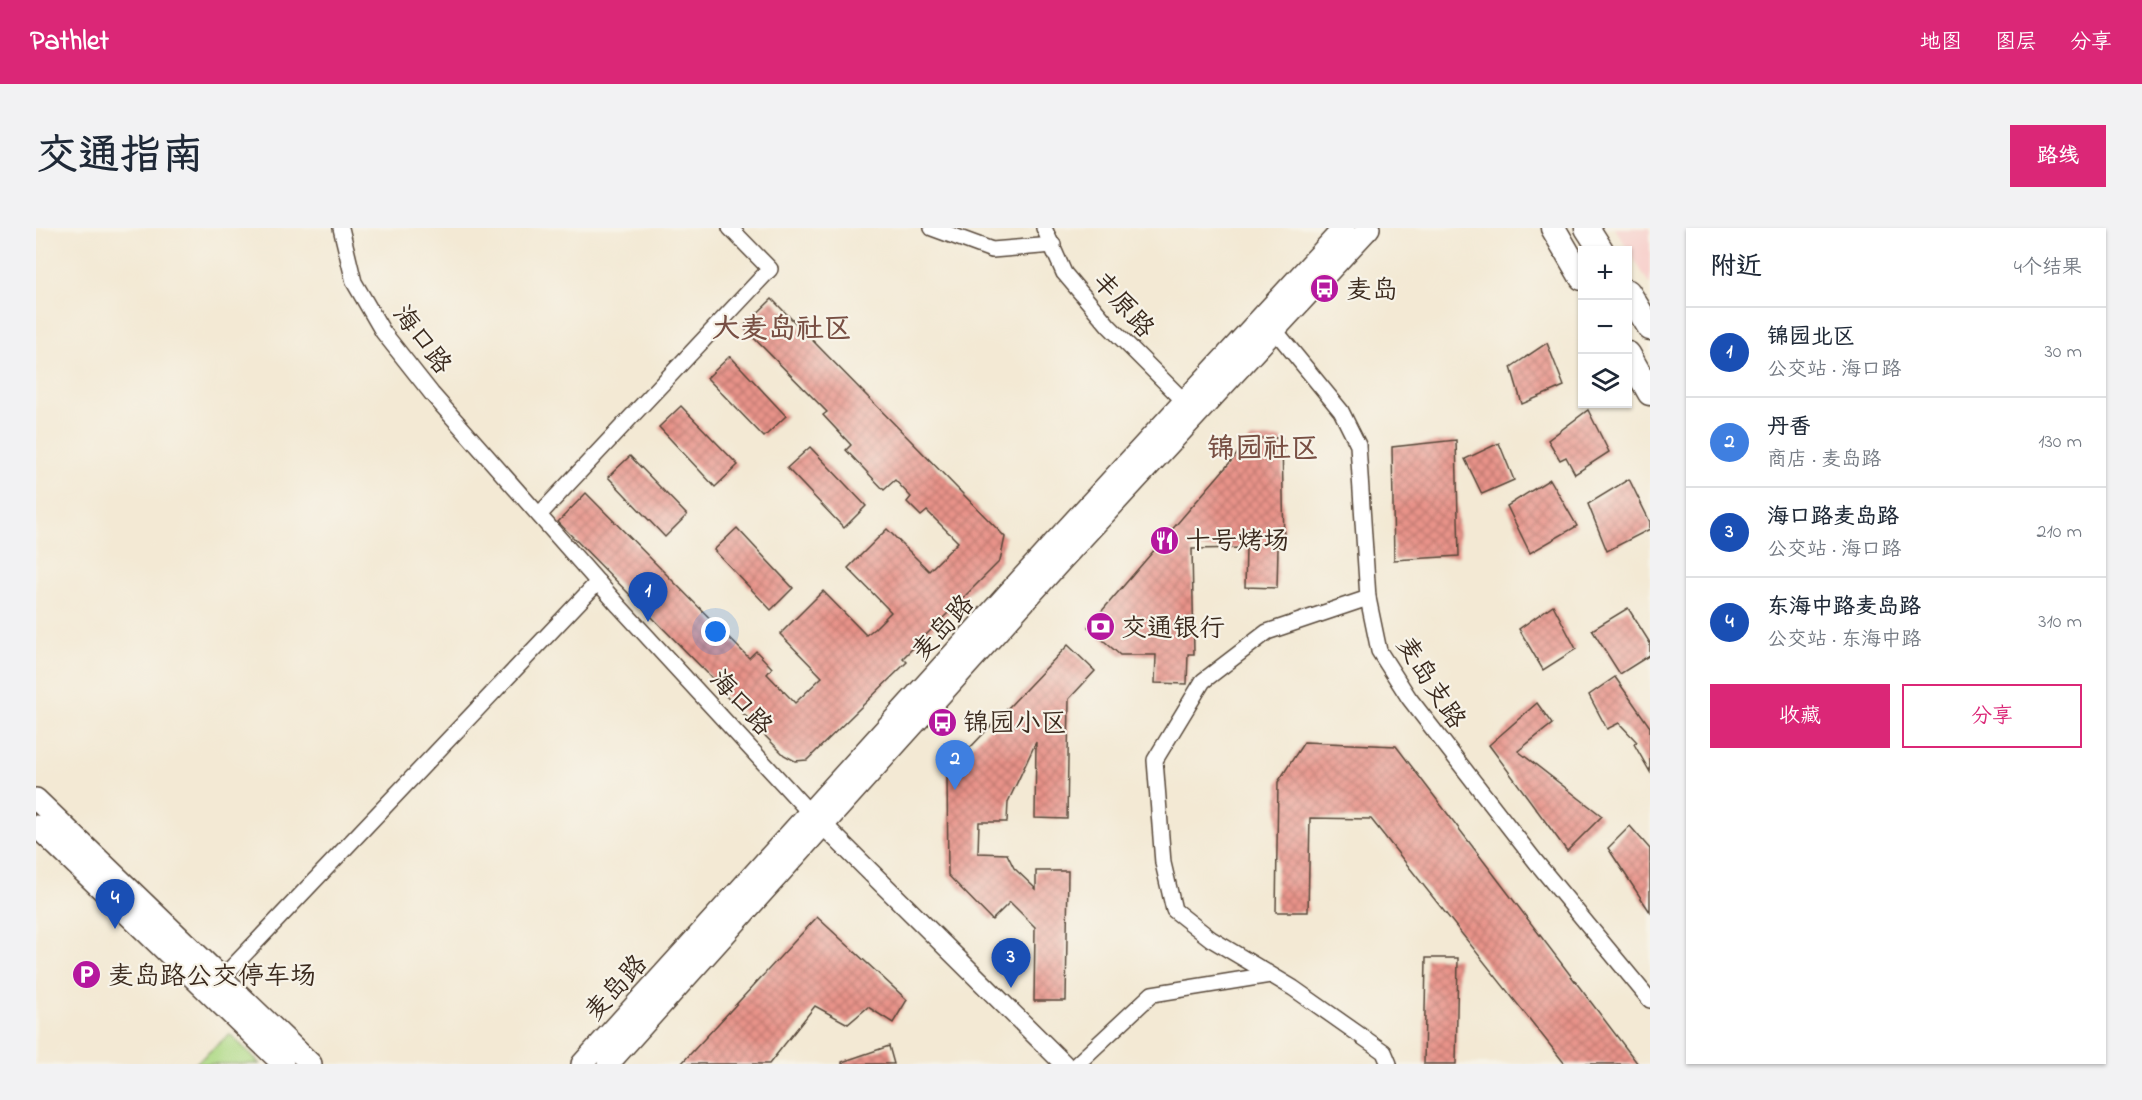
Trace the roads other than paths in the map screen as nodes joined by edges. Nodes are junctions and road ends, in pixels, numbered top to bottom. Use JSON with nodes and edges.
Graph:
{"nodes":[{"id":1,"x":341,"y":228,"type":"edge"},
{"id":2,"x":730,"y":228,"type":"edge"},
{"id":3,"x":932,"y":228,"type":"edge"},
{"id":4,"x":1044,"y":228,"type":"edge"},
{"id":5,"x":1344,"y":228,"type":"edge"},
{"id":6,"x":1369,"y":228,"type":"edge"},
{"id":7,"x":1553,"y":228,"type":"edge"},
{"id":8,"x":1587,"y":228,"type":"edge"},
{"id":9,"x":1053,"y":245,"type":"junction"},
{"id":10,"x":1598,"y":246,"type":"edge"},
{"id":11,"x":1578,"y":271,"type":"edge"},
{"id":12,"x":1632,"y":299,"type":"edge"},
{"id":13,"x":1269,"y":323,"type":"junction"},
{"id":14,"x":1650,"y":328,"type":"edge"},
{"id":15,"x":1632,"y":361,"type":"edge"},
{"id":16,"x":1650,"y":393,"type":"edge"},
{"id":17,"x":1184,"y":401,"type":"junction"},
{"id":18,"x":539,"y":515,"type":"junction"},
{"id":19,"x":598,"y":582,"type":"junction"},
{"id":20,"x":1368,"y":598,"type":"junction"},
{"id":21,"x":36,"y":800,"type":"edge"},
{"id":22,"x":816,"y":818,"type":"junction"},
{"id":23,"x":36,"y":826,"type":"edge"},
{"id":24,"x":1270,"y":975,"type":"junction"},
{"id":25,"x":221,"y":979,"type":"junction"},
{"id":26,"x":1650,"y":1000,"type":"edge"},
{"id":27,"x":283,"y":1064,"type":"edge"},
{"id":28,"x":310,"y":1064,"type":"edge"},
{"id":29,"x":582,"y":1064,"type":"edge"},
{"id":30,"x":608,"y":1064,"type":"edge"},
{"id":31,"x":1064,"y":1064,"type":"edge"},
{"id":32,"x":1077,"y":1064,"type":"edge"},
{"id":33,"x":1389,"y":1064,"type":"edge"}],
"edges":[{"from":1,"to":18,"type":"street","name":"海口路"},
{"from":2,"to":18,"type":"street"},
{"from":3,"to":9,"type":"street"},
{"from":4,"to":9,"type":"street","name":"丰原路"},
{"from":5,"to":13,"type":"main road","name":"麦岛路"},
{"from":6,"to":13,"type":"main road","name":"麦岛路"},
{"from":7,"to":11,"type":"main road"},
{"from":8,"to":10,"type":"main road"},
{"from":9,"to":17,"type":"street","name":"丰原路"},
{"from":12,"to":14,"type":"main road"},
{"from":13,"to":17,"type":"main road","name":"麦岛路"},
{"from":13,"to":20,"type":"street","name":"麦岛支路"},
{"from":13,"to":22,"type":"main road","name":"麦岛路"},
{"from":15,"to":16,"type":"main road"},
{"from":17,"to":22,"type":"main road","name":"麦岛路"},
{"from":18,"to":19,"type":"street","name":"海口路"},
{"from":19,"to":22,"type":"street","name":"海口路"},
{"from":19,"to":25,"type":"street"},
{"from":20,"to":24,"type":"street"},
{"from":20,"to":26,"type":"street","name":"麦岛支路"},
{"from":21,"to":25,"type":"main road"},
{"from":22,"to":29,"type":"main road","name":"麦岛路"},
{"from":22,"to":30,"type":"main road","name":"麦岛路"},
{"from":22,"to":31,"type":"street","name":"海口路"},
{"from":23,"to":27,"type":"main road"},
{"from":24,"to":32,"type":"street"},
{"from":24,"to":33,"type":"street"},
{"from":25,"to":28,"type":"main road"}]}
